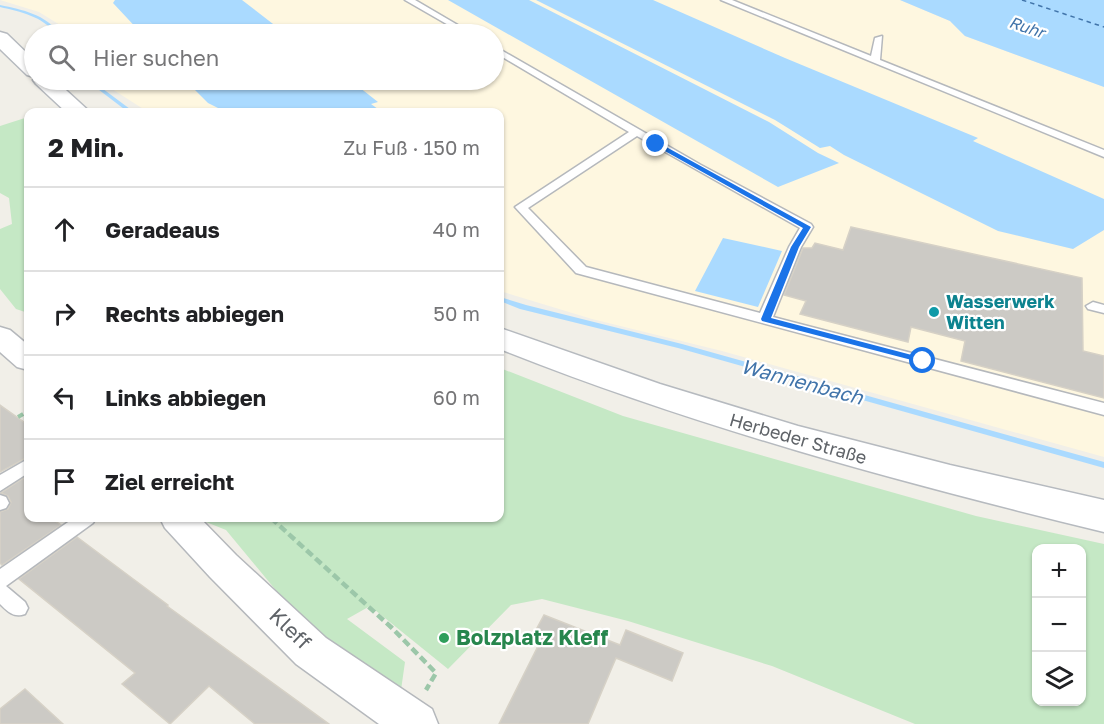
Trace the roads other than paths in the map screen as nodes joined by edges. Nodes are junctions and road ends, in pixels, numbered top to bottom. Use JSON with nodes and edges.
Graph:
{"nodes":[{"id":1,"x":410,"y":0,"type":"edge"},
{"id":2,"x":725,"y":0,"type":"edge"},
{"id":3,"x":452,"y":24,"type":"edge"},
{"id":4,"x":0,"y":38,"type":"edge"},
{"id":5,"x":879,"y":38,"type":"dead end"},
{"id":6,"x":504,"y":55,"type":"edge"},
{"id":7,"x":875,"y":61,"type":"junction"},
{"id":8,"x":24,"y":62,"type":"edge"},
{"id":9,"x":54,"y":90,"type":"edge"},
{"id":10,"x":74,"y":108,"type":"edge"},
{"id":11,"x":636,"y":132,"type":"junction"},
{"id":12,"x":1104,"y":154,"type":"edge"},
{"id":13,"x":765,"y":319,"type":"junction"},
{"id":14,"x":0,"y":336,"type":"edge"},
{"id":15,"x":504,"y":340,"type":"edge"},
{"id":16,"x":24,"y":357,"type":"edge"},
{"id":17,"x":1104,"y":410,"type":"edge"},
{"id":18,"x":24,"y":468,"type":"edge"},
{"id":19,"x":0,"y":484,"type":"edge"},
{"id":20,"x":1104,"y":516,"type":"edge"},
{"id":21,"x":81,"y":522,"type":"edge"},
{"id":22,"x":182,"y":522,"type":"edge"},
{"id":23,"x":0,"y":580,"type":"edge"},
{"id":24,"x":0,"y":592,"type":"edge"},
{"id":25,"x":18,"y":608,"type":"dead end"},
{"id":26,"x":413,"y":722,"type":"edge"}],
"edges":[{"from":1,"to":3,"type":"lane"},
{"from":2,"to":7,"type":"lane"},
{"from":4,"to":8,"type":"main road"},
{"from":5,"to":7,"type":"lane"},
{"from":6,"to":11,"type":"lane"},
{"from":7,"to":12,"type":"lane"},
{"from":9,"to":10,"type":"main road"},
{"from":11,"to":13,"type":"lane"},
{"from":11,"to":13,"type":"lane"},
{"from":13,"to":17,"type":"lane"},
{"from":14,"to":16,"type":"street"},
{"from":15,"to":20,"type":"main road","name":"Herbeder Straße"},
{"from":18,"to":19,"type":"lane"},
{"from":21,"to":23,"type":"lane"},
{"from":22,"to":26,"type":"street","name":"Kleff"},
{"from":24,"to":25,"type":"lane"}]}
